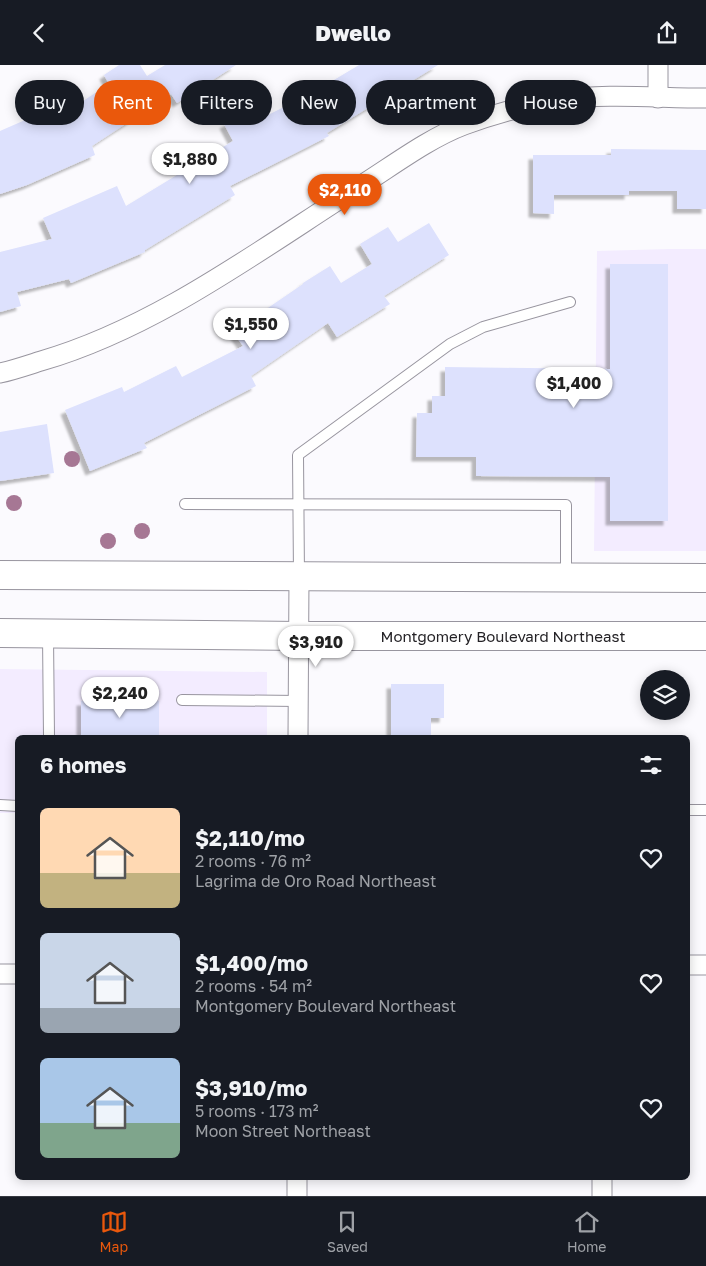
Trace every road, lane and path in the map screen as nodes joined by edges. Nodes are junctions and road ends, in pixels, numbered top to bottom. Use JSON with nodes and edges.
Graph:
{"nodes":[{"id":1,"x":658,"y":65,"type":"edge"},
{"id":2,"x":658,"y":98,"type":"junction"},
{"id":3,"x":706,"y":98,"type":"edge"},
{"id":4,"x":570,"y":302,"type":"dead end"},
{"id":5,"x":0,"y":373,"type":"edge"},
{"id":6,"x":185,"y":504,"type":"dead end"},
{"id":7,"x":299,"y":504,"type":"junction"},
{"id":8,"x":0,"y":575,"type":"edge"},
{"id":9,"x":299,"y":577,"type":"junction"},
{"id":10,"x":566,"y":578,"type":"junction"},
{"id":11,"x":706,"y":578,"type":"edge"},
{"id":12,"x":0,"y":633,"type":"edge"},
{"id":13,"x":48,"y":634,"type":"junction"},
{"id":14,"x":300,"y":636,"type":"junction"},
{"id":15,"x":706,"y":636,"type":"edge"},
{"id":16,"x":182,"y":700,"type":"dead end"},
{"id":17,"x":299,"y":701,"type":"junction"},
{"id":18,"x":49,"y":735,"type":"edge"},
{"id":19,"x":298,"y":735,"type":"edge"},
{"id":20,"x":0,"y":805,"type":"edge"},
{"id":21,"x":15,"y":806,"type":"edge"},
{"id":22,"x":690,"y":810,"type":"edge"},
{"id":23,"x":706,"y":810,"type":"edge"},
{"id":24,"x":690,"y":965,"type":"edge"},
{"id":25,"x":706,"y":965,"type":"edge"},
{"id":26,"x":0,"y":974,"type":"edge"},
{"id":27,"x":15,"y":974,"type":"edge"},
{"id":28,"x":297,"y":1180,"type":"edge"},
{"id":29,"x":602,"y":1180,"type":"edge"},
{"id":30,"x":297,"y":1196,"type":"edge"},
{"id":31,"x":602,"y":1196,"type":"edge"}],
"edges":[{"from":1,"to":2,"type":"street"},
{"from":2,"to":3,"type":"street"},
{"from":2,"to":5,"type":"street"},
{"from":4,"to":7,"type":"lane"},
{"from":6,"to":7,"type":"lane"},
{"from":7,"to":9,"type":"lane"},
{"from":7,"to":10,"type":"lane"},
{"from":8,"to":9,"type":"main road"},
{"from":9,"to":10,"type":"main road"},
{"from":9,"to":14,"type":"street"},
{"from":10,"to":11,"type":"main road"},
{"from":12,"to":13,"type":"main road","name":"Montgomery Boulevard Northeast"},
{"from":13,"to":14,"type":"main road","name":"Montgomery Boulevard Northeast"},
{"from":13,"to":18,"type":"lane"},
{"from":14,"to":15,"type":"main road","name":"Montgomery Boulevard Northeast"},
{"from":14,"to":17,"type":"street"},
{"from":16,"to":17,"type":"lane"},
{"from":17,"to":19,"type":"street"},
{"from":20,"to":21,"type":"lane"},
{"from":22,"to":23,"type":"lane"},
{"from":24,"to":25,"type":"street"},
{"from":26,"to":27,"type":"street"},
{"from":28,"to":30,"type":"street"},
{"from":29,"to":31,"type":"street"}]}
